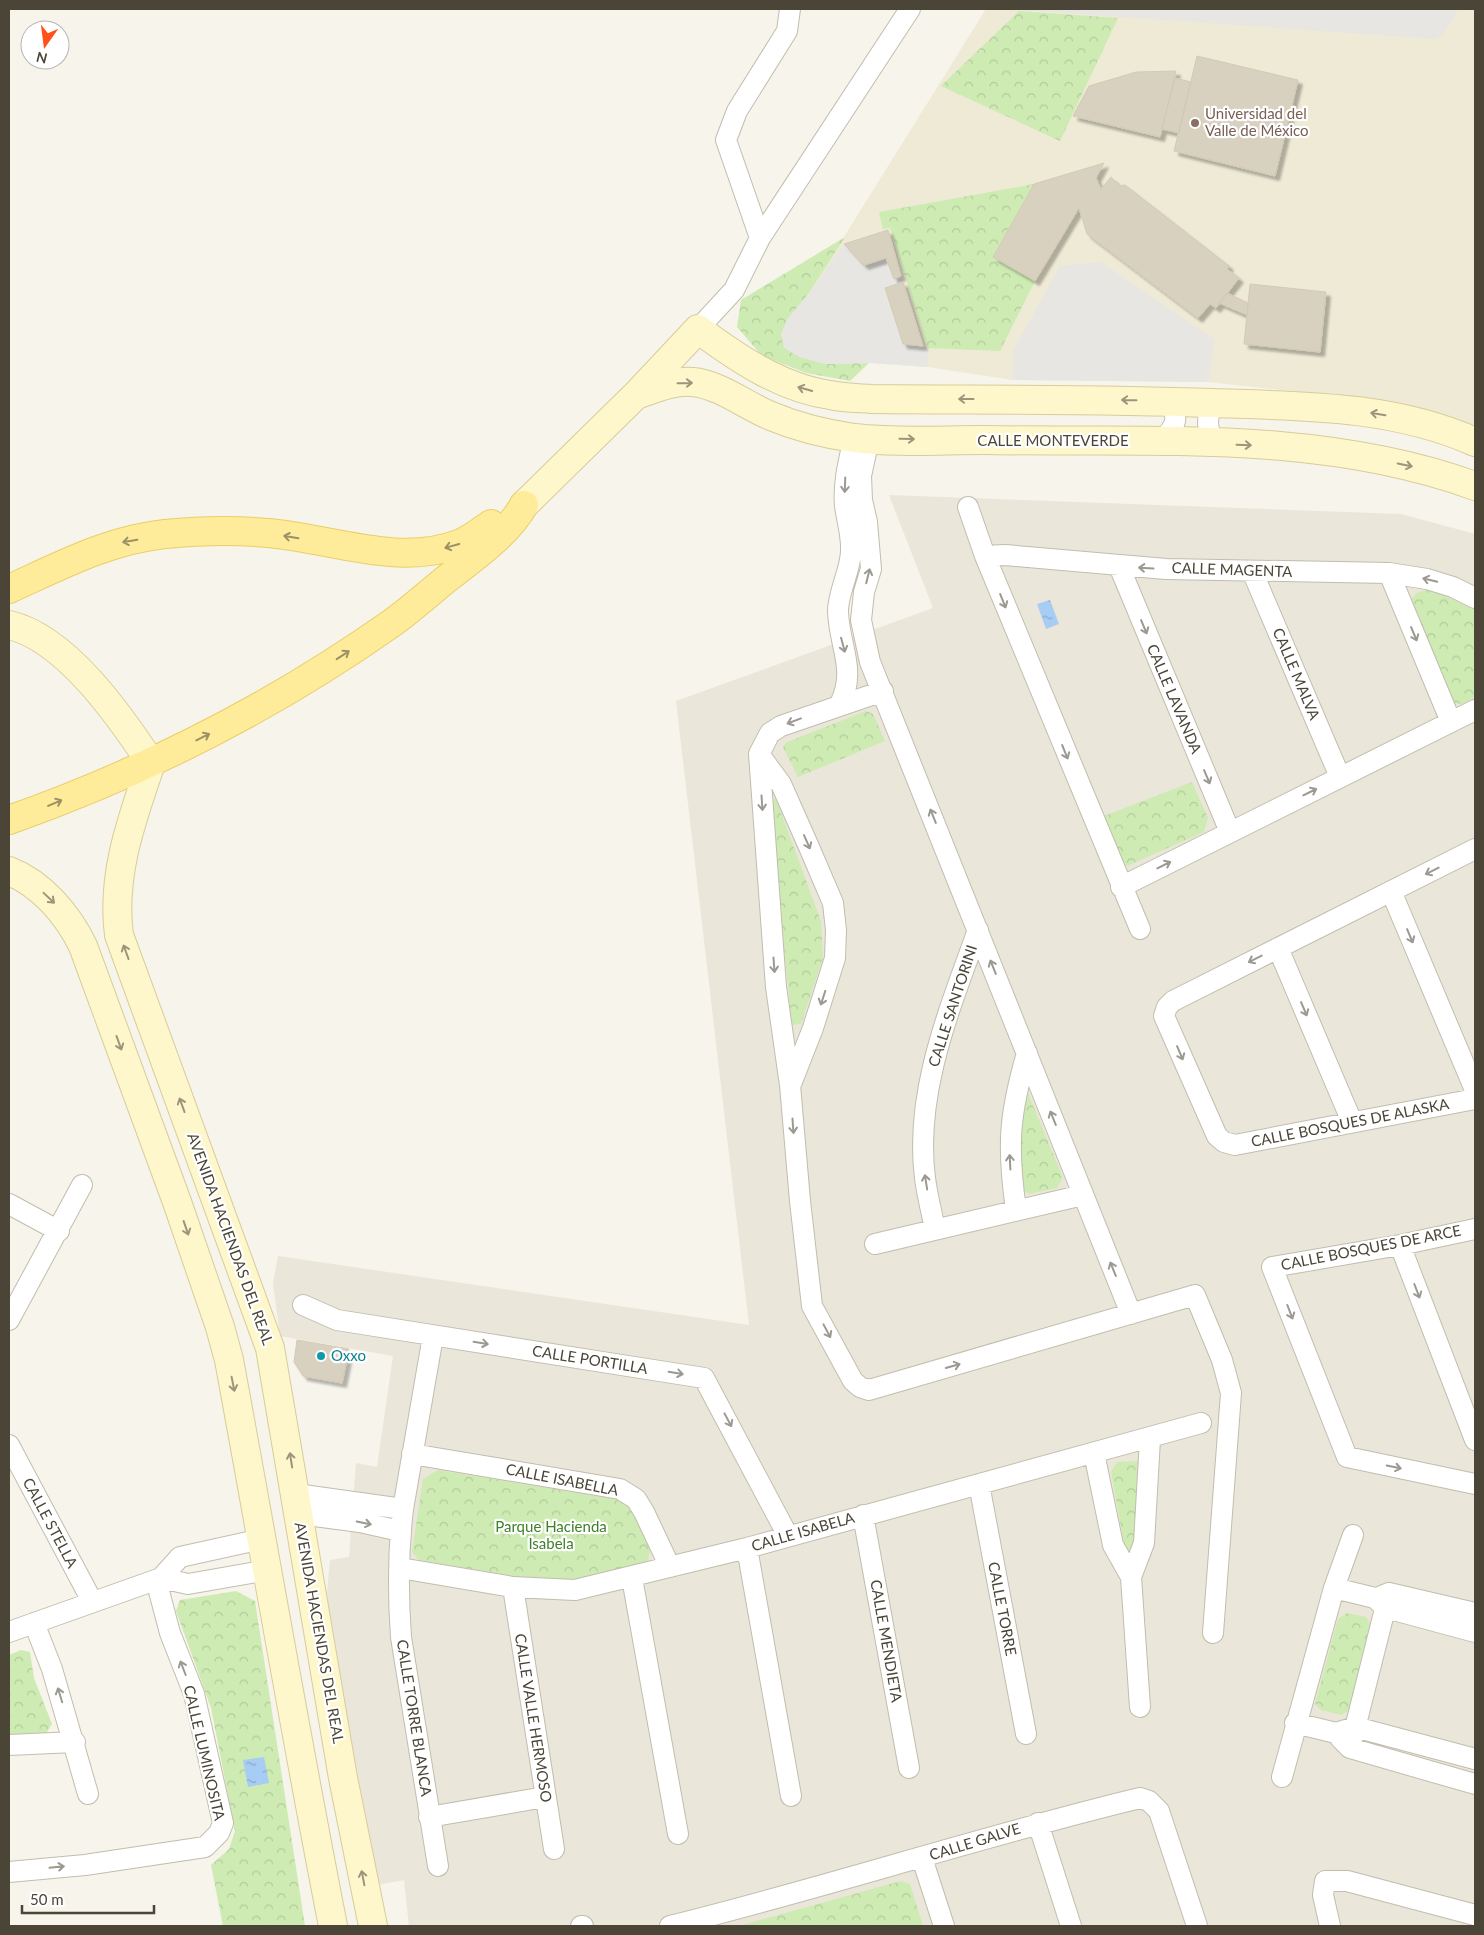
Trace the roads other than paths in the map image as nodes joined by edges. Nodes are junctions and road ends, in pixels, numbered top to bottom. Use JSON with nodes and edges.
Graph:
{"nodes":[{"id":1,"x":790,"y":9,"type":"edge"},
{"id":2,"x":910,"y":9,"type":"edge"},
{"id":3,"x":760,"y":238,"type":"junction"},
{"id":4,"x":698,"y":330,"type":"junction"},
{"id":5,"x":637,"y":394,"type":"junction"},
{"id":6,"x":1165,"y":400,"type":"junction"},
{"id":7,"x":1212,"y":403,"type":"junction"},
{"id":8,"x":861,"y":438,"type":"junction"},
{"id":9,"x":1161,"y":441,"type":"junction"},
{"id":10,"x":1475,"y":442,"type":"edge"},
{"id":11,"x":1216,"y":444,"type":"junction"},
{"id":12,"x":1475,"y":486,"type":"edge"},
{"id":13,"x":524,"y":505,"type":"junction"},
{"id":14,"x":968,"y":507,"type":"dead end"},
{"id":15,"x":984,"y":556,"type":"junction"},
{"id":16,"x":1119,"y":566,"type":"junction"},
{"id":17,"x":1252,"y":571,"type":"junction"},
{"id":18,"x":1389,"y":573,"type":"junction"},
{"id":19,"x":9,"y":589,"type":"edge"},
{"id":20,"x":1475,"y":598,"type":"edge"},
{"id":21,"x":9,"y":625,"type":"edge"},
{"id":22,"x":883,"y":691,"type":"junction"},
{"id":23,"x":840,"y":704,"type":"junction"},
{"id":24,"x":1475,"y":710,"type":"edge"},
{"id":25,"x":1451,"y":722,"type":"junction"},
{"id":26,"x":759,"y":754,"type":"junction"},
{"id":27,"x":151,"y":763,"type":"junction"},
{"id":28,"x":1340,"y":778,"type":"junction"},
{"id":29,"x":9,"y":820,"type":"edge"},
{"id":30,"x":1230,"y":832,"type":"junction"},
{"id":31,"x":1475,"y":849,"type":"edge"},
{"id":32,"x":9,"y":871,"type":"edge"},
{"id":33,"x":1121,"y":887,"type":"junction"},
{"id":34,"x":1391,"y":891,"type":"junction"},
{"id":35,"x":1140,"y":929,"type":"dead end"},
{"id":36,"x":978,"y":930,"type":"junction"},
{"id":37,"x":1278,"y":948,"type":"junction"},
{"id":38,"x":1027,"y":1053,"type":"junction"},
{"id":39,"x":790,"y":1085,"type":"junction"},
{"id":40,"x":1475,"y":1090,"type":"edge"},
{"id":41,"x":1475,"y":1099,"type":"edge"},
{"id":42,"x":1352,"y":1122,"type":"junction"},
{"id":43,"x":82,"y":1185,"type":"dead end"},
{"id":44,"x":213,"y":1190,"type":"junction"},
{"id":45,"x":1083,"y":1194,"type":"junction"},
{"id":46,"x":178,"y":1202,"type":"junction"},
{"id":47,"x":9,"y":1204,"type":"edge"},
{"id":48,"x":1016,"y":1210,"type":"junction"},
{"id":49,"x":1475,"y":1229,"type":"edge"},
{"id":50,"x":935,"y":1230,"type":"junction"},
{"id":51,"x":59,"y":1231,"type":"junction"},
{"id":52,"x":875,"y":1244,"type":"dead end"},
{"id":53,"x":1400,"y":1245,"type":"junction"},
{"id":54,"x":303,"y":1305,"type":"dead end"},
{"id":55,"x":1131,"y":1314,"type":"junction"},
{"id":56,"x":9,"y":1320,"type":"edge"},
{"id":57,"x":433,"y":1336,"type":"junction"},
{"id":58,"x":1201,"y":1423,"type":"dead end"},
{"id":59,"x":1150,"y":1438,"type":"junction"},
{"id":60,"x":1475,"y":1440,"type":"edge"},
{"id":61,"x":9,"y":1445,"type":"edge"},
{"id":62,"x":1094,"y":1453,"type":"junction"},
{"id":63,"x":412,"y":1454,"type":"junction"},
{"id":64,"x":979,"y":1484,"type":"junction"},
{"id":65,"x":1475,"y":1484,"type":"edge"},
{"id":66,"x":298,"y":1504,"type":"junction"},
{"id":67,"x":338,"y":1509,"type":"junction"},
{"id":68,"x":402,"y":1509,"type":"junction"},
{"id":69,"x":863,"y":1515,"type":"junction"},
{"id":70,"x":400,"y":1530,"type":"junction"},
{"id":71,"x":1353,"y":1535,"type":"dead end"},
{"id":72,"x":788,"y":1536,"type":"junction"},
{"id":73,"x":262,"y":1539,"type":"junction"},
{"id":74,"x":747,"y":1548,"type":"junction"},
{"id":75,"x":211,"y":1550,"type":"junction"},
{"id":76,"x":670,"y":1567,"type":"junction"},
{"id":77,"x":400,"y":1568,"type":"junction"},
{"id":78,"x":268,"y":1570,"type":"junction"},
{"id":79,"x":1131,"y":1577,"type":"junction"},
{"id":80,"x":632,"y":1578,"type":"junction"},
{"id":81,"x":159,"y":1579,"type":"junction"},
{"id":82,"x":217,"y":1579,"type":"junction"},
{"id":83,"x":513,"y":1587,"type":"junction"},
{"id":84,"x":1334,"y":1588,"type":"junction"},
{"id":85,"x":1383,"y":1600,"type":"junction"},
{"id":86,"x":92,"y":1601,"type":"junction"},
{"id":87,"x":1475,"y":1613,"type":"edge"},
{"id":88,"x":34,"y":1623,"type":"junction"},
{"id":89,"x":9,"y":1632,"type":"edge"},
{"id":90,"x":1213,"y":1632,"type":"dead end"},
{"id":91,"x":1475,"y":1632,"type":"edge"},
{"id":92,"x":1140,"y":1707,"type":"dead end"},
{"id":93,"x":1296,"y":1723,"type":"junction"},
{"id":94,"x":1355,"y":1726,"type":"junction"},
{"id":95,"x":1336,"y":1733,"type":"junction"},
{"id":96,"x":1026,"y":1734,"type":"dead end"},
{"id":97,"x":75,"y":1742,"type":"junction"},
{"id":98,"x":9,"y":1745,"type":"edge"},
{"id":99,"x":1350,"y":1748,"type":"junction"},
{"id":100,"x":1475,"y":1759,"type":"edge"},
{"id":101,"x":909,"y":1768,"type":"dead end"},
{"id":102,"x":1282,"y":1777,"type":"dead end"},
{"id":103,"x":343,"y":1778,"type":"junction"},
{"id":104,"x":305,"y":1783,"type":"junction"},
{"id":105,"x":1475,"y":1784,"type":"edge"},
{"id":106,"x":88,"y":1794,"type":"dead end"},
{"id":107,"x":791,"y":1796,"type":"dead end"},
{"id":108,"x":545,"y":1797,"type":"junction"},
{"id":109,"x":429,"y":1817,"type":"junction"},
{"id":110,"x":1038,"y":1823,"type":"junction"},
{"id":111,"x":678,"y":1834,"type":"dead end"},
{"id":112,"x":554,"y":1849,"type":"dead end"},
{"id":113,"x":922,"y":1858,"type":"junction"},
{"id":114,"x":438,"y":1866,"type":"dead end"},
{"id":115,"x":9,"y":1872,"type":"edge"},
{"id":116,"x":1475,"y":1915,"type":"edge"},
{"id":117,"x":703,"y":1922,"type":"edge"},
{"id":118,"x":332,"y":1926,"type":"edge"},
{"id":119,"x":373,"y":1926,"type":"edge"},
{"id":120,"x":670,"y":1926,"type":"edge"},
{"id":121,"x":944,"y":1926,"type":"edge"},
{"id":122,"x":1070,"y":1926,"type":"edge"},
{"id":123,"x":1197,"y":1926,"type":"edge"},
{"id":124,"x":1330,"y":1926,"type":"edge"}],
"edges":[{"from":1,"to":3,"type":"street"},
{"from":2,"to":3,"type":"street"},
{"from":3,"to":4,"type":"street"},
{"from":4,"to":5,"type":"main road"},
{"from":6,"to":4,"type":"main road","one_way":true},
{"from":5,"to":8,"type":"main road","name":"CALLE MONTEVERDE","one_way":true},
{"from":5,"to":13,"type":"main road"},
{"from":6,"to":7,"type":"main road"},
{"from":6,"to":9,"type":"street"},
{"from":10,"to":7,"type":"main road","one_way":true},
{"from":7,"to":11,"type":"street"},
{"from":8,"to":9,"type":"main road","name":"CALLE MONTEVERDE","one_way":true},
{"from":22,"to":8,"type":"street","one_way":true},
{"from":8,"to":23,"type":"street","one_way":true},
{"from":9,"to":11,"type":"main road","name":"CALLE MONTEVERDE"},
{"from":11,"to":12,"type":"main road","name":"CALLE MONTEVERDE","one_way":true},
{"from":13,"to":19,"type":"main road","one_way":true},
{"from":27,"to":13,"type":"main road","one_way":true},
{"from":14,"to":15,"type":"street"},
{"from":15,"to":16,"type":"street","name":"CALLE MAGENTA"},
{"from":15,"to":33,"type":"street","one_way":true},
{"from":17,"to":16,"type":"street","name":"CALLE MAGENTA","one_way":true},
{"from":16,"to":30,"type":"street","name":"CALLE LAVANDA","one_way":true},
{"from":17,"to":18,"type":"street","name":"CALLE MAGENTA"},
{"from":17,"to":28,"type":"street","name":"CALLE MALVA"},
{"from":20,"to":18,"type":"street","name":"CALLE MAGENTA","one_way":true},
{"from":18,"to":25,"type":"street","one_way":true},
{"from":21,"to":27,"type":"main road"},
{"from":22,"to":23,"type":"street"},
{"from":36,"to":22,"type":"street","one_way":true},
{"from":23,"to":26,"type":"street","one_way":true},
{"from":24,"to":25,"type":"street"},
{"from":25,"to":28,"type":"street"},
{"from":26,"to":39,"type":"street","one_way":true},
{"from":26,"to":39,"type":"street","one_way":true},
{"from":29,"to":27,"type":"main road","one_way":true},
{"from":44,"to":27,"type":"main road","name":"AVENIDA HACIENDAS DEL REAL","one_way":true},
{"from":30,"to":28,"type":"street","one_way":true},
{"from":33,"to":30,"type":"street","one_way":true},
{"from":31,"to":34,"type":"street","one_way":true},
{"from":32,"to":46,"type":"main road","one_way":true},
{"from":33,"to":35,"type":"street"},
{"from":34,"to":37,"type":"street"},
{"from":34,"to":40,"type":"street","one_way":true},
{"from":38,"to":36,"type":"street","one_way":true},
{"from":50,"to":36,"type":"street","name":"CALLE SANTORINI","one_way":true},
{"from":37,"to":42,"type":"street","one_way":true},
{"from":37,"to":42,"type":"street","name":"CALLE BOSQUES DE ALASKA","one_way":true},
{"from":45,"to":38,"type":"street","one_way":true},
{"from":48,"to":38,"type":"street","one_way":true},
{"from":39,"to":55,"type":"street","one_way":true},
{"from":41,"to":42,"type":"street","name":"CALLE BOSQUES DE ALASKA"},
{"from":43,"to":51,"type":"street"},
{"from":44,"to":46,"type":"main road"},
{"from":66,"to":44,"type":"main road","name":"AVENIDA HACIENDAS DEL REAL","one_way":true},
{"from":45,"to":48,"type":"street"},
{"from":55,"to":45,"type":"street","one_way":true},
{"from":46,"to":73,"type":"main road","one_way":true},
{"from":47,"to":51,"type":"street"},
{"from":48,"to":50,"type":"street"},
{"from":49,"to":53,"type":"street","name":"CALLE BOSQUES DE ARCE"},
{"from":50,"to":52,"type":"street"},
{"from":51,"to":56,"type":"street"},
{"from":53,"to":60,"type":"street","one_way":true},
{"from":53,"to":65,"type":"street","name":"CALLE BOSQUES DE ARCE","one_way":true},
{"from":54,"to":57,"type":"street","name":"CALLE PORTILLA"},
{"from":55,"to":90,"type":"street"},
{"from":57,"to":63,"type":"street"},
{"from":57,"to":72,"type":"street","name":"CALLE PORTILLA","one_way":true},
{"from":58,"to":59,"type":"street","name":"CALLE ISABELA"},
{"from":59,"to":62,"type":"street","name":"CALLE ISABELA"},
{"from":59,"to":79,"type":"street"},
{"from":61,"to":86,"type":"street","name":"CALLE STELLA"},
{"from":62,"to":64,"type":"street","name":"CALLE ISABELA"},
{"from":62,"to":79,"type":"street"},
{"from":63,"to":68,"type":"street"},
{"from":63,"to":76,"type":"street","name":"CALLE ISABELLA"},
{"from":64,"to":69,"type":"street","name":"CALLE ISABELA"},
{"from":64,"to":96,"type":"street","name":"CALLE TORRE"},
{"from":66,"to":67,"type":"street"},
{"from":66,"to":103,"type":"main road","name":"AVENIDA HACIENDAS DEL REAL"},
{"from":67,"to":68,"type":"street"},
{"from":67,"to":70,"type":"street","one_way":true},
{"from":68,"to":70,"type":"street"},
{"from":69,"to":72,"type":"street","name":"CALLE ISABELA"},
{"from":69,"to":101,"type":"street","name":"CALLE MENDIETA"},
{"from":70,"to":77,"type":"street"},
{"from":71,"to":84,"type":"street"},
{"from":72,"to":74,"type":"street","name":"CALLE ISABELA"},
{"from":73,"to":75,"type":"street"},
{"from":73,"to":78,"type":"main road"},
{"from":74,"to":76,"type":"street","name":"CALLE ISABELA"},
{"from":74,"to":107,"type":"street"},
{"from":75,"to":81,"type":"street"},
{"from":75,"to":82,"type":"street"},
{"from":76,"to":80,"type":"street","name":"CALLE ISABELA"},
{"from":77,"to":83,"type":"street","name":"CALLE ISABELA"},
{"from":77,"to":109,"type":"street","name":"CALLE TORRE BLANCA"},
{"from":78,"to":82,"type":"street"},
{"from":78,"to":104,"type":"main road"},
{"from":79,"to":92,"type":"street"},
{"from":80,"to":83,"type":"street","name":"CALLE ISABELA"},
{"from":80,"to":111,"type":"street"},
{"from":81,"to":82,"type":"street"},
{"from":81,"to":86,"type":"street"},
{"from":115,"to":81,"type":"street","name":"CALLE LUMINOSITA","one_way":true},
{"from":83,"to":108,"type":"street","name":"CALLE VALLE HERMOSO"},
{"from":84,"to":85,"type":"street"},
{"from":84,"to":93,"type":"street"},
{"from":85,"to":87,"type":"street"},
{"from":85,"to":91,"type":"street"},
{"from":85,"to":94,"type":"street"},
{"from":86,"to":88,"type":"street"},
{"from":88,"to":89,"type":"street"},
{"from":97,"to":88,"type":"street","one_way":true},
{"from":93,"to":95,"type":"street"},
{"from":93,"to":102,"type":"street"},
{"from":94,"to":95,"type":"street"},
{"from":94,"to":99,"type":"street"},
{"from":94,"to":100,"type":"street"},
{"from":95,"to":99,"type":"street"},
{"from":97,"to":98,"type":"street"},
{"from":97,"to":106,"type":"street"},
{"from":99,"to":105,"type":"street"},
{"from":103,"to":104,"type":"main road"},
{"from":119,"to":103,"type":"main road","name":"AVENIDA HACIENDAS DEL REAL","one_way":true},
{"from":104,"to":118,"type":"main road"},
{"from":108,"to":109,"type":"street"},
{"from":108,"to":112,"type":"street","name":"CALLE VALLE HERMOSO"},
{"from":109,"to":114,"type":"street","name":"CALLE TORRE BLANCA"},
{"from":110,"to":113,"type":"street","name":"CALLE GALVE"},
{"from":110,"to":122,"type":"street"},
{"from":110,"to":123,"type":"street","name":"CALLE GALVE"},
{"from":113,"to":117,"type":"street","name":"CALLE GALVE"},
{"from":113,"to":121,"type":"street"},
{"from":116,"to":124,"type":"street"},
{"from":117,"to":120,"type":"street","name":"CALLE GALVE"}]}
